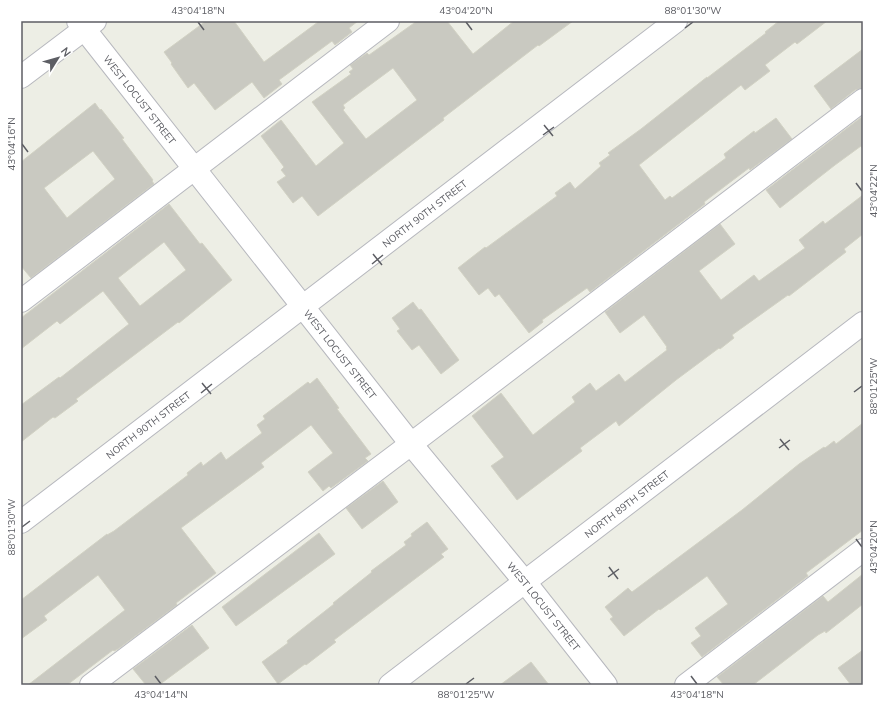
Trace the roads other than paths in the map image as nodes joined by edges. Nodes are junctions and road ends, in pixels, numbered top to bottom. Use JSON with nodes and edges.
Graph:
{"nodes":[{"id":1,"x":388,"y":21,"type":"edge"},
{"id":2,"x":676,"y":21,"type":"edge"},
{"id":3,"x":86,"y":24,"type":"edge"},
{"id":4,"x":21,"y":78,"type":"edge"},
{"id":5,"x":863,"y":100,"type":"edge"},
{"id":6,"x":194,"y":170,"type":"junction"},
{"id":7,"x":21,"y":301,"type":"edge"},
{"id":8,"x":303,"y":306,"type":"junction"},
{"id":9,"x":863,"y":323,"type":"edge"},
{"id":10,"x":411,"y":444,"type":"junction"},
{"id":11,"x":21,"y":522,"type":"edge"},
{"id":12,"x":863,"y":550,"type":"edge"},
{"id":13,"x":524,"y":582,"type":"junction"},
{"id":14,"x":91,"y":685,"type":"edge"},
{"id":15,"x":390,"y":685,"type":"edge"},
{"id":16,"x":606,"y":685,"type":"edge"},
{"id":17,"x":686,"y":685,"type":"edge"}],
"edges":[{"from":1,"to":6,"type":"street"},
{"from":2,"to":8,"type":"street","name":"NORTH 90TH STREET"},
{"from":3,"to":4,"type":"street"},
{"from":3,"to":6,"type":"street","name":"WEST LOCUST STREET"},
{"from":5,"to":10,"type":"street"},
{"from":6,"to":7,"type":"street"},
{"from":6,"to":8,"type":"street","name":"WEST LOCUST STREET"},
{"from":8,"to":10,"type":"street","name":"WEST LOCUST STREET"},
{"from":8,"to":11,"type":"street","name":"NORTH 90TH STREET"},
{"from":9,"to":13,"type":"street","name":"NORTH 89TH STREET"},
{"from":10,"to":13,"type":"street","name":"WEST LOCUST STREET"},
{"from":10,"to":14,"type":"street"},
{"from":12,"to":17,"type":"street"},
{"from":13,"to":15,"type":"street","name":"NORTH 89TH STREET"},
{"from":13,"to":16,"type":"street","name":"WEST LOCUST STREET"}]}
